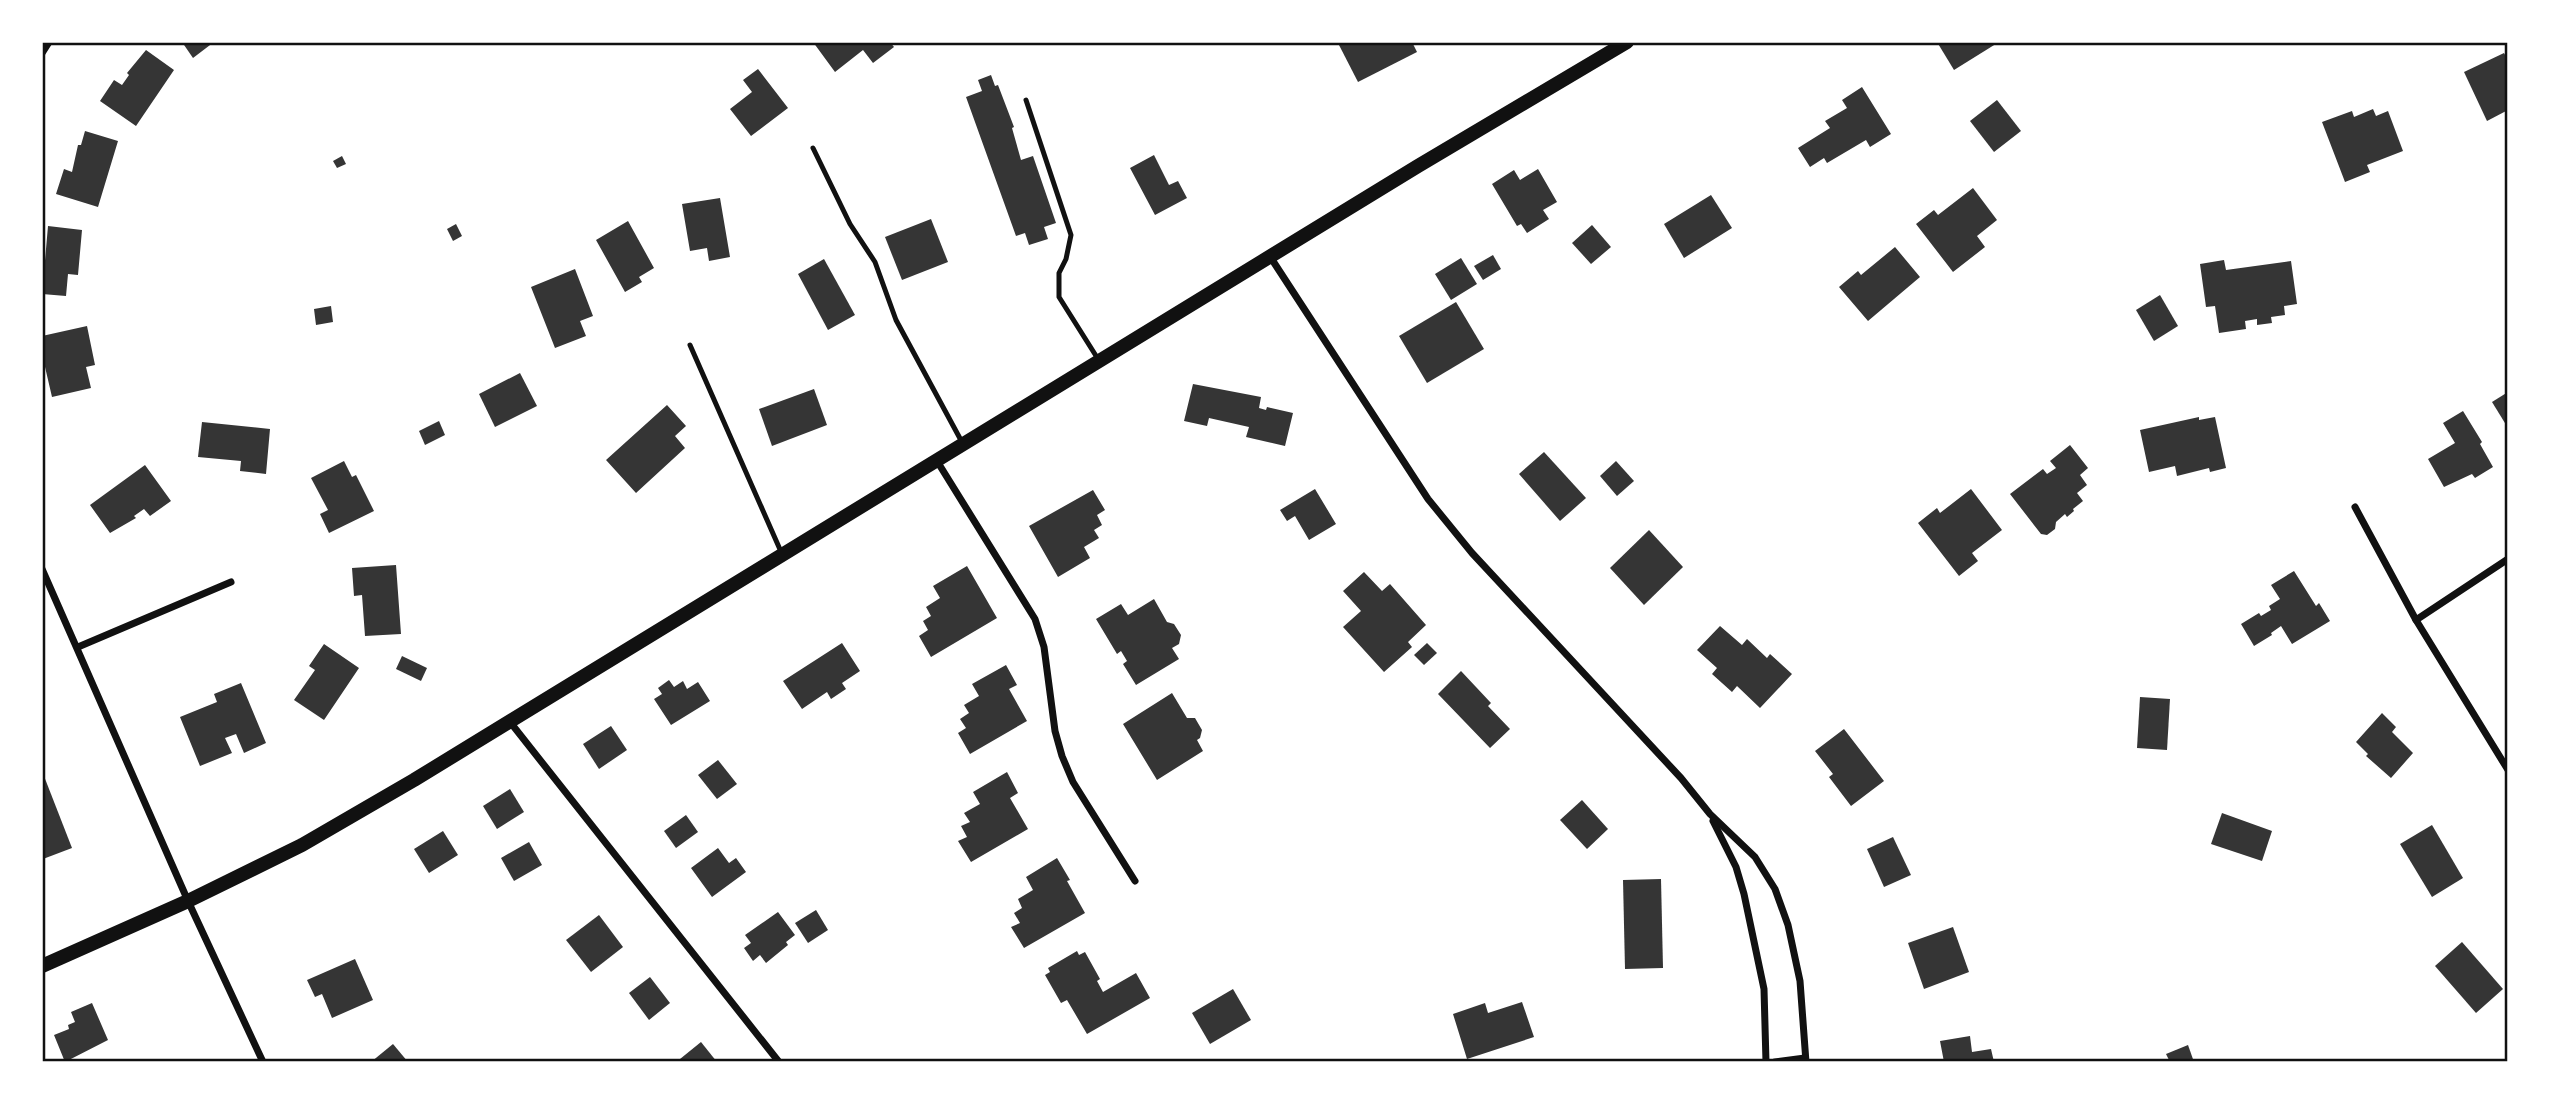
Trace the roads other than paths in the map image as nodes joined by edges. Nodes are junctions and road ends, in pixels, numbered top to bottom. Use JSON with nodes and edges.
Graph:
{"nodes":[{"id":1,"x":49,"y":42,"type":"edge"},
{"id":2,"x":1627,"y":42,"type":"edge"},
{"id":3,"x":42,"y":53,"type":"edge"},
{"id":4,"x":1026,"y":100,"type":"dead end"},
{"id":5,"x":813,"y":148,"type":"dead end"},
{"id":6,"x":1270,"y":258,"type":"junction"},
{"id":7,"x":690,"y":345,"type":"dead end"},
{"id":8,"x":1100,"y":362,"type":"junction"},
{"id":9,"x":963,"y":444,"type":"junction"},
{"id":10,"x":937,"y":460,"type":"junction"},
{"id":11,"x":2355,"y":507,"type":"dead end"},
{"id":12,"x":782,"y":555,"type":"junction"},
{"id":13,"x":2508,"y":559,"type":"edge"},
{"id":14,"x":42,"y":569,"type":"edge"},
{"id":15,"x":231,"y":582,"type":"dead end"},
{"id":16,"x":2416,"y":620,"type":"junction"},
{"id":17,"x":78,"y":648,"type":"junction"},
{"id":18,"x":510,"y":721,"type":"junction"},
{"id":19,"x":2508,"y":770,"type":"edge"},
{"id":20,"x":1710,"y":814,"type":"junction"},
{"id":21,"x":1135,"y":881,"type":"dead end"},
{"id":22,"x":188,"y":901,"type":"junction"},
{"id":23,"x":42,"y":966,"type":"edge"},
{"id":24,"x":1806,"y":1060,"type":"edge"},
{"id":25,"x":263,"y":1062,"type":"edge"},
{"id":26,"x":779,"y":1062,"type":"edge"},
{"id":27,"x":1766,"y":1062,"type":"edge"},
{"id":28,"x":1775,"y":1062,"type":"edge"}],
"edges":[{"from":1,"to":3,"type":"street"},
{"from":2,"to":6,"type":"main road"},
{"from":4,"to":8,"type":"lane"},
{"from":5,"to":9,"type":"lane"},
{"from":6,"to":8,"type":"main road"},
{"from":6,"to":20,"type":"street"},
{"from":7,"to":12,"type":"lane"},
{"from":8,"to":9,"type":"main road"},
{"from":9,"to":10,"type":"main road"},
{"from":10,"to":12,"type":"main road"},
{"from":10,"to":21,"type":"street"},
{"from":11,"to":16,"type":"street"},
{"from":12,"to":18,"type":"main road"},
{"from":13,"to":16,"type":"street"},
{"from":14,"to":17,"type":"street"},
{"from":15,"to":17,"type":"street"},
{"from":16,"to":19,"type":"street"},
{"from":17,"to":22,"type":"street"},
{"from":18,"to":22,"type":"main road"},
{"from":18,"to":26,"type":"street"},
{"from":20,"to":24,"type":"street"},
{"from":20,"to":27,"type":"street"},
{"from":22,"to":23,"type":"main road"},
{"from":22,"to":25,"type":"street"},
{"from":24,"to":28,"type":"street"}]}
